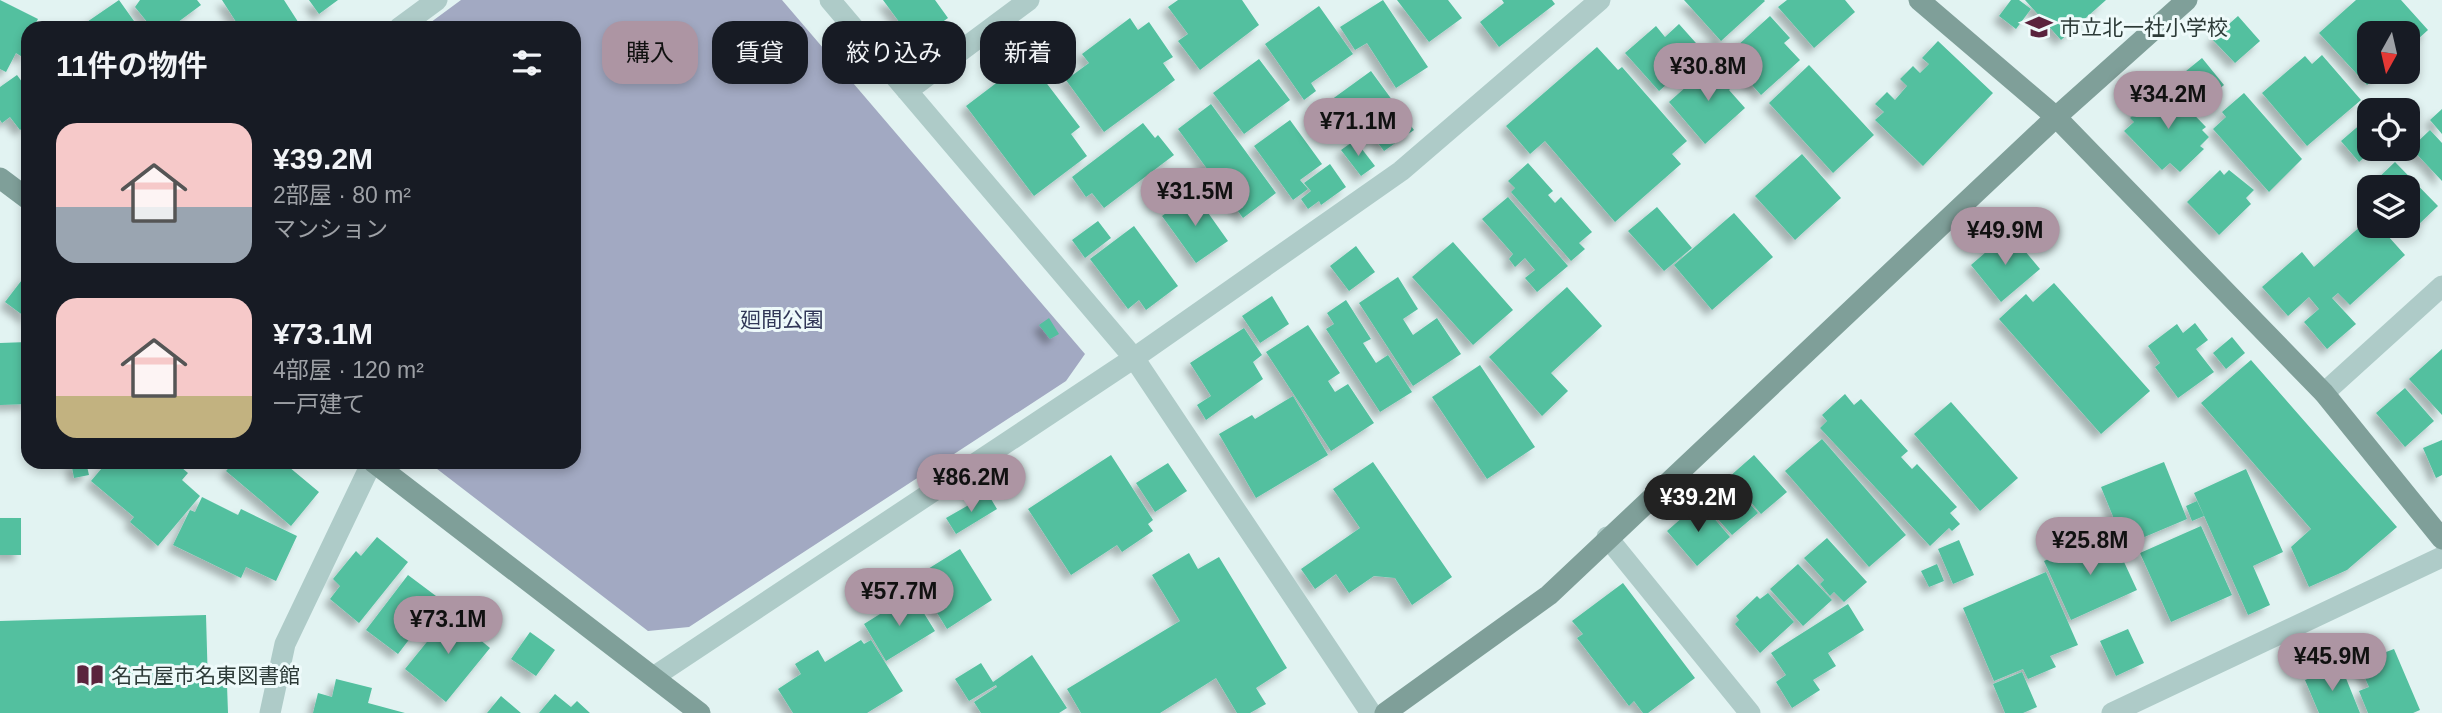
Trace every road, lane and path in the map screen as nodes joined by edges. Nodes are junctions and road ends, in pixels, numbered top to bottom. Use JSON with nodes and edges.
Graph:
{"nodes":[{"id":1,"x":437,"y":0,"type":"edge"},
{"id":2,"x":830,"y":0,"type":"edge"},
{"id":3,"x":1029,"y":0,"type":"edge"},
{"id":4,"x":1600,"y":0,"type":"edge"},
{"id":5,"x":1919,"y":0,"type":"edge"},
{"id":6,"x":2187,"y":0,"type":"edge"},
{"id":7,"x":408,"y":21,"type":"edge"},
{"id":8,"x":907,"y":91,"type":"junction"},
{"id":9,"x":2056,"y":117,"type":"junction"},
{"id":10,"x":0,"y":178,"type":"edge"},
{"id":11,"x":21,"y":194,"type":"edge"},
{"id":12,"x":2442,"y":286,"type":"edge"},
{"id":13,"x":1134,"y":358,"type":"junction"},
{"id":14,"x":2324,"y":393,"type":"junction"},
{"id":15,"x":370,"y":469,"type":"edge"},
{"id":16,"x":382,"y":469,"type":"edge"},
{"id":17,"x":1607,"y":537,"type":"junction"},
{"id":18,"x":2442,"y":539,"type":"edge"},
{"id":19,"x":2442,"y":557,"type":"edge"},
{"id":20,"x":655,"y":676,"type":"junction"},
{"id":21,"x":270,"y":713,"type":"edge"},
{"id":22,"x":700,"y":713,"type":"edge"},
{"id":23,"x":1371,"y":713,"type":"edge"},
{"id":24,"x":1385,"y":713,"type":"edge"},
{"id":25,"x":1750,"y":713,"type":"edge"},
{"id":26,"x":2112,"y":713,"type":"edge"}],
"edges":[{"from":1,"to":7,"type":"street"},
{"from":2,"to":8,"type":"street"},
{"from":3,"to":8,"type":"street"},
{"from":4,"to":13,"type":"street"},
{"from":5,"to":9,"type":"street"},
{"from":6,"to":9,"type":"street"},
{"from":8,"to":13,"type":"street"},
{"from":9,"to":14,"type":"street"},
{"from":9,"to":17,"type":"street"},
{"from":10,"to":11,"type":"street"},
{"from":12,"to":14,"type":"street"},
{"from":13,"to":20,"type":"street"},
{"from":13,"to":23,"type":"street"},
{"from":14,"to":18,"type":"street"},
{"from":15,"to":21,"type":"street"},
{"from":16,"to":20,"type":"street"},
{"from":17,"to":24,"type":"street"},
{"from":17,"to":25,"type":"street"},
{"from":19,"to":26,"type":"street"},
{"from":20,"to":22,"type":"street"}]}
